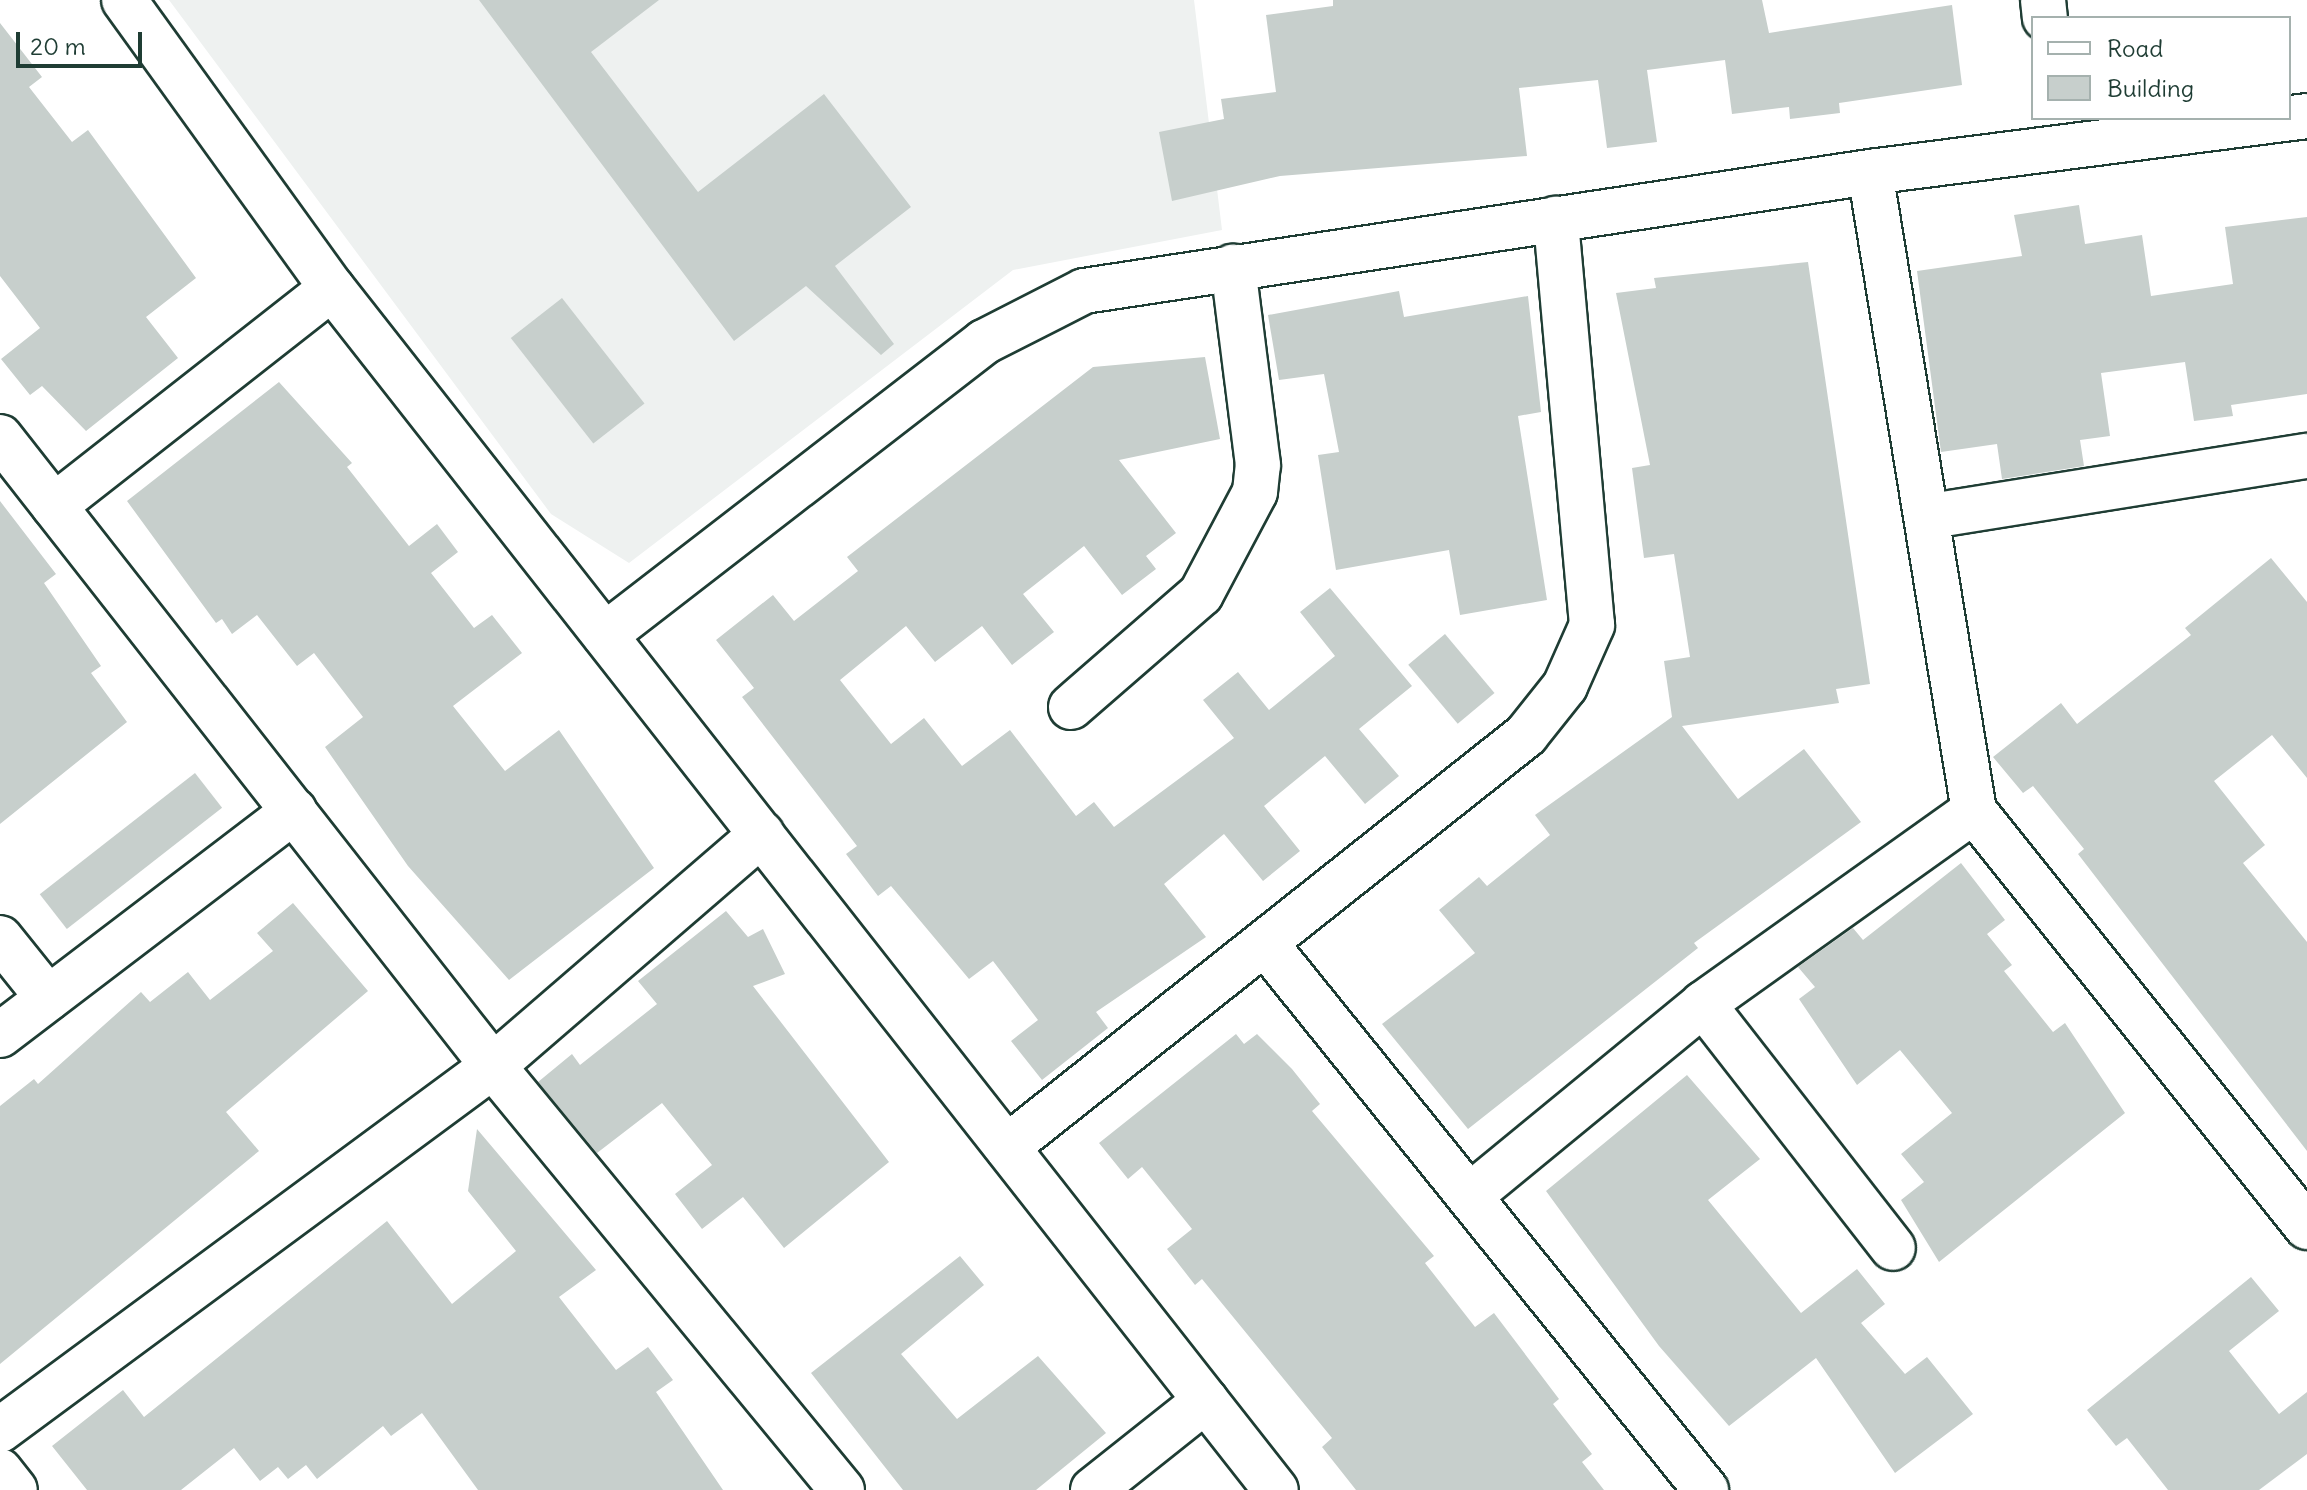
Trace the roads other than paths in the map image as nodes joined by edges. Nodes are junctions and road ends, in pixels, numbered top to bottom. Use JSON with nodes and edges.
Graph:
{"nodes":[{"id":1,"x":124,"y":0,"type":"edge"},
{"id":2,"x":2249,"y":120,"type":"edge"},
{"id":3,"x":2062,"y":133,"type":"edge"},
{"id":4,"x":1870,"y":172,"type":"junction"},
{"id":5,"x":1556,"y":219,"type":"junction"},
{"id":6,"x":1233,"y":267,"type":"junction"},
{"id":7,"x":332,"y":288,"type":"junction"},
{"id":8,"x":0,"y":437,"type":"edge"},
{"id":9,"x":2307,"y":456,"type":"edge"},
{"id":10,"x":54,"y":506,"type":"junction"},
{"id":11,"x":1931,"y":516,"type":"junction"},
{"id":12,"x":605,"y":635,"type":"junction"},
{"id":13,"x":1071,"y":707,"type":"dead end"},
{"id":14,"x":294,"y":811,"type":"junction"},
{"id":15,"x":1974,"y":811,"type":"junction"},
{"id":16,"x":762,"y":834,"type":"junction"},
{"id":17,"x":0,"y":938,"type":"edge"},
{"id":18,"x":1268,"y":947,"type":"junction"},
{"id":19,"x":48,"y":998,"type":"junction"},
{"id":20,"x":1703,"y":1004,"type":"junction"},
{"id":21,"x":0,"y":1035,"type":"edge"},
{"id":22,"x":493,"y":1066,"type":"junction"},
{"id":23,"x":1007,"y":1147,"type":"junction"},
{"id":24,"x":1472,"y":1194,"type":"junction"},
{"id":25,"x":2307,"y":1227,"type":"edge"},
{"id":26,"x":1893,"y":1248,"type":"dead end"},
{"id":27,"x":1206,"y":1400,"type":"junction"},
{"id":28,"x":0,"y":1430,"type":"edge"},
{"id":29,"x":0,"y":1471,"type":"edge"},
{"id":30,"x":15,"y":1490,"type":"edge"},
{"id":31,"x":842,"y":1490,"type":"edge"},
{"id":32,"x":1093,"y":1490,"type":"edge"},
{"id":33,"x":1276,"y":1490,"type":"edge"},
{"id":34,"x":1706,"y":1490,"type":"edge"}],
"edges":[{"from":1,"to":7,"type":"street"},
{"from":2,"to":3,"type":"street"},
{"from":3,"to":4,"type":"street"},
{"from":4,"to":5,"type":"street"},
{"from":4,"to":11,"type":"street"},
{"from":5,"to":6,"type":"street"},
{"from":5,"to":18,"type":"street"},
{"from":6,"to":12,"type":"street"},
{"from":6,"to":13,"type":"street"},
{"from":7,"to":10,"type":"street"},
{"from":7,"to":12,"type":"street"},
{"from":8,"to":10,"type":"street"},
{"from":9,"to":11,"type":"street"},
{"from":10,"to":14,"type":"street"},
{"from":11,"to":15,"type":"street"},
{"from":12,"to":16,"type":"street"},
{"from":14,"to":19,"type":"street"},
{"from":14,"to":22,"type":"street"},
{"from":15,"to":20,"type":"street"},
{"from":15,"to":25,"type":"street"},
{"from":16,"to":22,"type":"street"},
{"from":16,"to":23,"type":"street"},
{"from":17,"to":19,"type":"street"},
{"from":18,"to":23,"type":"street"},
{"from":18,"to":24,"type":"street"},
{"from":19,"to":21,"type":"street"},
{"from":20,"to":24,"type":"street"},
{"from":20,"to":26,"type":"street"},
{"from":22,"to":28,"type":"street"},
{"from":22,"to":31,"type":"street"},
{"from":23,"to":27,"type":"street"},
{"from":24,"to":34,"type":"street"},
{"from":27,"to":32,"type":"street"},
{"from":27,"to":33,"type":"street"},
{"from":29,"to":30,"type":"street"}]}
